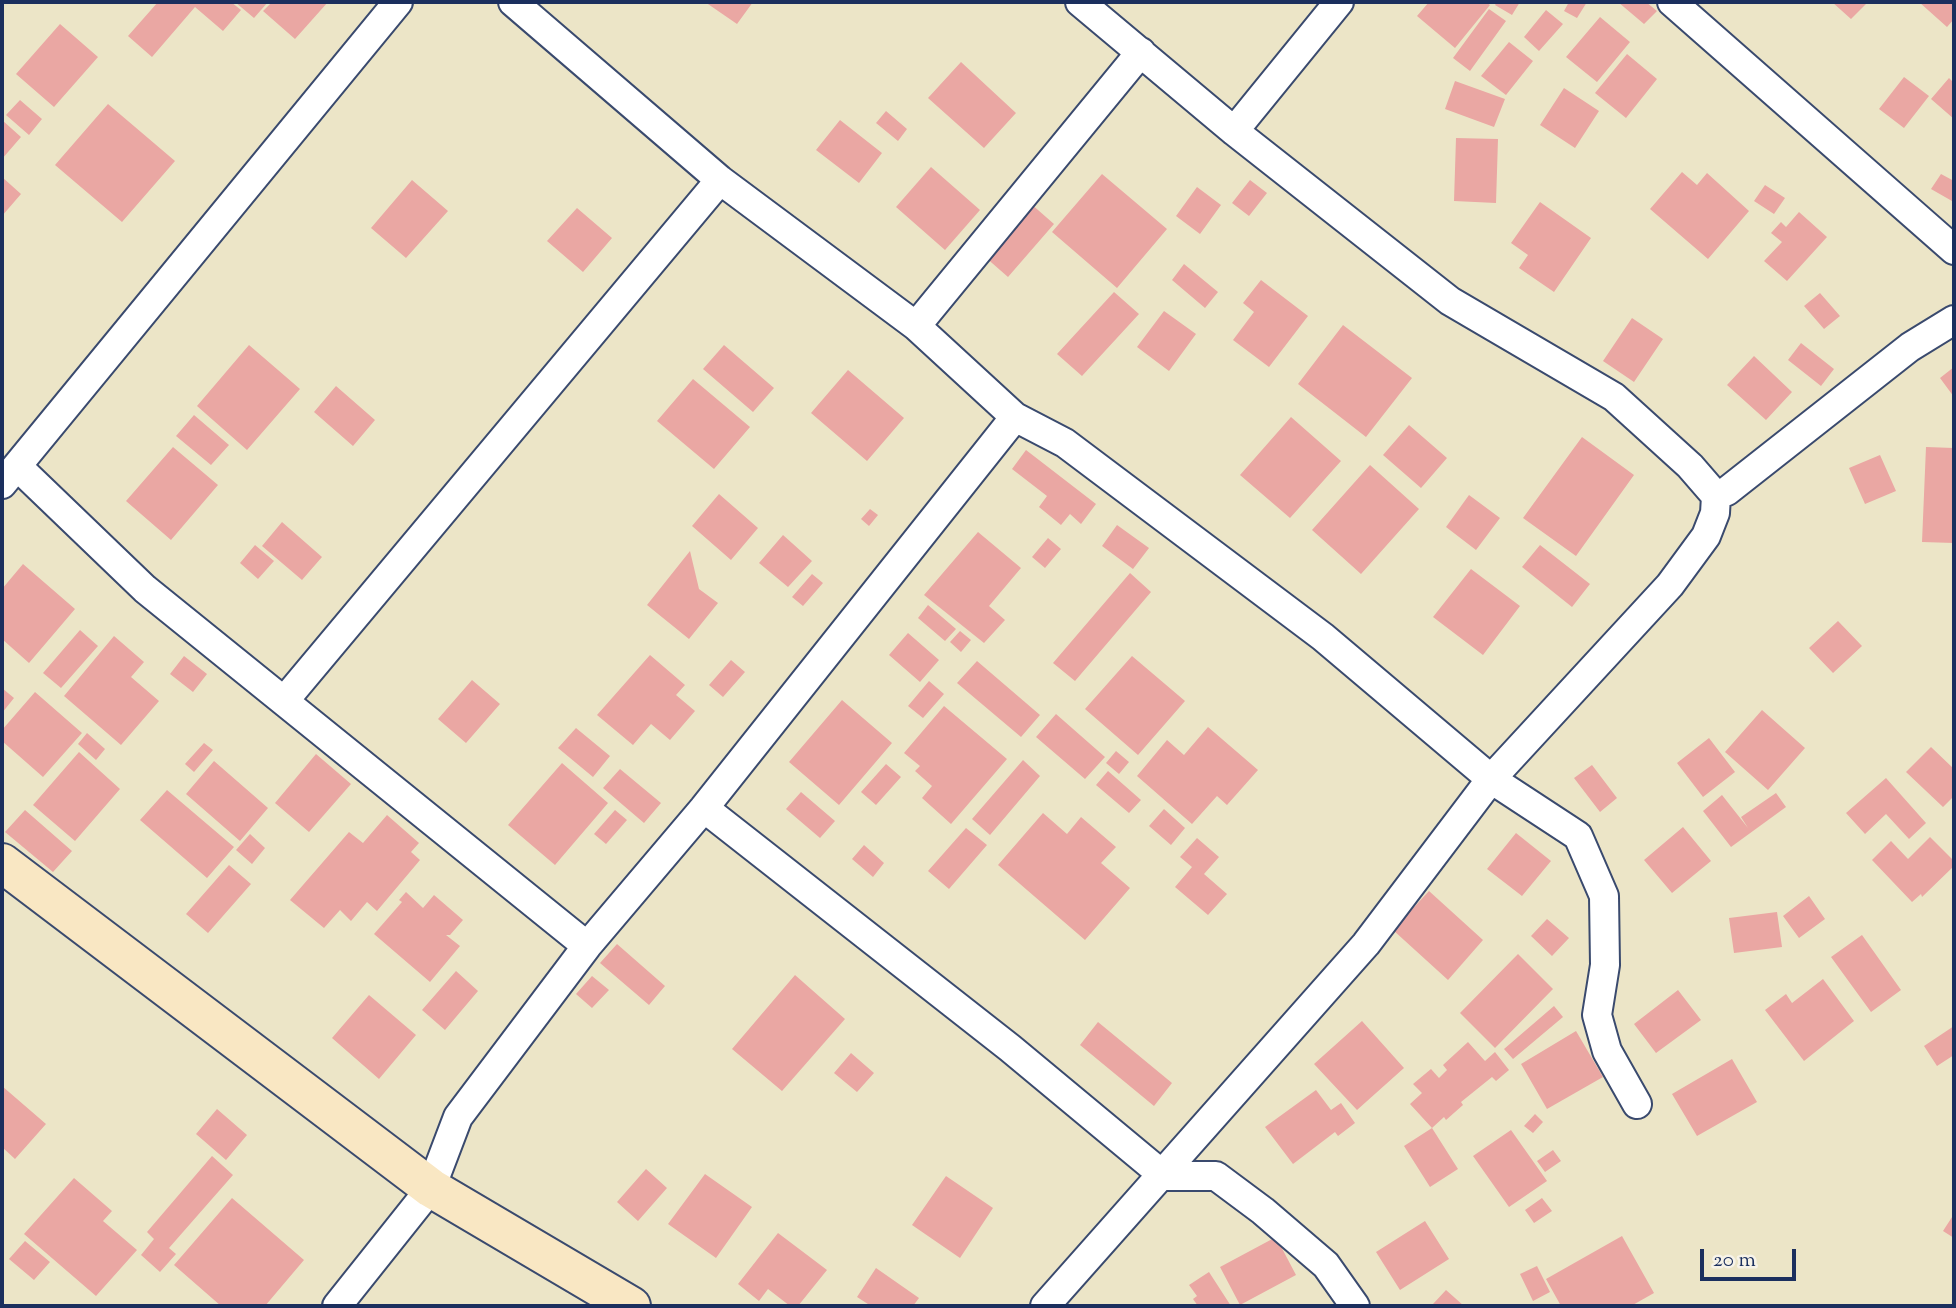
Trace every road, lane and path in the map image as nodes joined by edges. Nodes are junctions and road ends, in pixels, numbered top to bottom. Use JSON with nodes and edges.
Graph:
{"nodes":[{"id":1,"x":398,"y":2,"type":"edge"},
{"id":2,"x":513,"y":2,"type":"edge"},
{"id":3,"x":1080,"y":2,"type":"edge"},
{"id":4,"x":1339,"y":2,"type":"edge"},
{"id":5,"x":1671,"y":2,"type":"edge"},
{"id":6,"x":1141,"y":52,"type":"junction"},
{"id":7,"x":1234,"y":131,"type":"junction"},
{"id":8,"x":720,"y":180,"type":"junction"},
{"id":9,"x":1954,"y":250,"type":"edge"},
{"id":10,"x":1954,"y":320,"type":"edge"},
{"id":11,"x":916,"y":326,"type":"junction"},
{"id":12,"x":1015,"y":416,"type":"junction"},
{"id":13,"x":10,"y":476,"type":"edge"},
{"id":14,"x":1716,"y":496,"type":"junction"},
{"id":15,"x":284,"y":701,"type":"junction"},
{"id":16,"x":1491,"y":779,"type":"junction"},
{"id":17,"x":704,"y":808,"type":"junction"},
{"id":18,"x":2,"y":863,"type":"edge"},
{"id":19,"x":587,"y":946,"type":"junction"},
{"id":20,"x":1637,"y":1104,"type":"dead end"},
{"id":21,"x":1164,"y":1176,"type":"junction"},
{"id":22,"x":431,"y":1188,"type":"junction"},
{"id":23,"x":337,"y":1306,"type":"edge"},
{"id":24,"x":631,"y":1306,"type":"edge"},
{"id":25,"x":1045,"y":1306,"type":"edge"},
{"id":26,"x":1355,"y":1306,"type":"edge"}],
"edges":[{"from":1,"to":13,"type":"street"},
{"from":2,"to":8,"type":"street"},
{"from":3,"to":6,"type":"street"},
{"from":4,"to":7,"type":"street"},
{"from":5,"to":9,"type":"street"},
{"from":6,"to":7,"type":"street"},
{"from":6,"to":11,"type":"street"},
{"from":7,"to":14,"type":"street"},
{"from":8,"to":11,"type":"street"},
{"from":8,"to":15,"type":"street"},
{"from":10,"to":14,"type":"street"},
{"from":11,"to":12,"type":"street"},
{"from":12,"to":16,"type":"street"},
{"from":12,"to":17,"type":"street"},
{"from":13,"to":15,"type":"street"},
{"from":14,"to":16,"type":"street"},
{"from":15,"to":19,"type":"street"},
{"from":16,"to":20,"type":"street"},
{"from":16,"to":21,"type":"street"},
{"from":17,"to":19,"type":"street"},
{"from":17,"to":21,"type":"street"},
{"from":18,"to":22,"type":"main road"},
{"from":19,"to":22,"type":"street"},
{"from":21,"to":25,"type":"street"},
{"from":21,"to":26,"type":"street"},
{"from":22,"to":23,"type":"street"},
{"from":22,"to":24,"type":"main road"}]}
